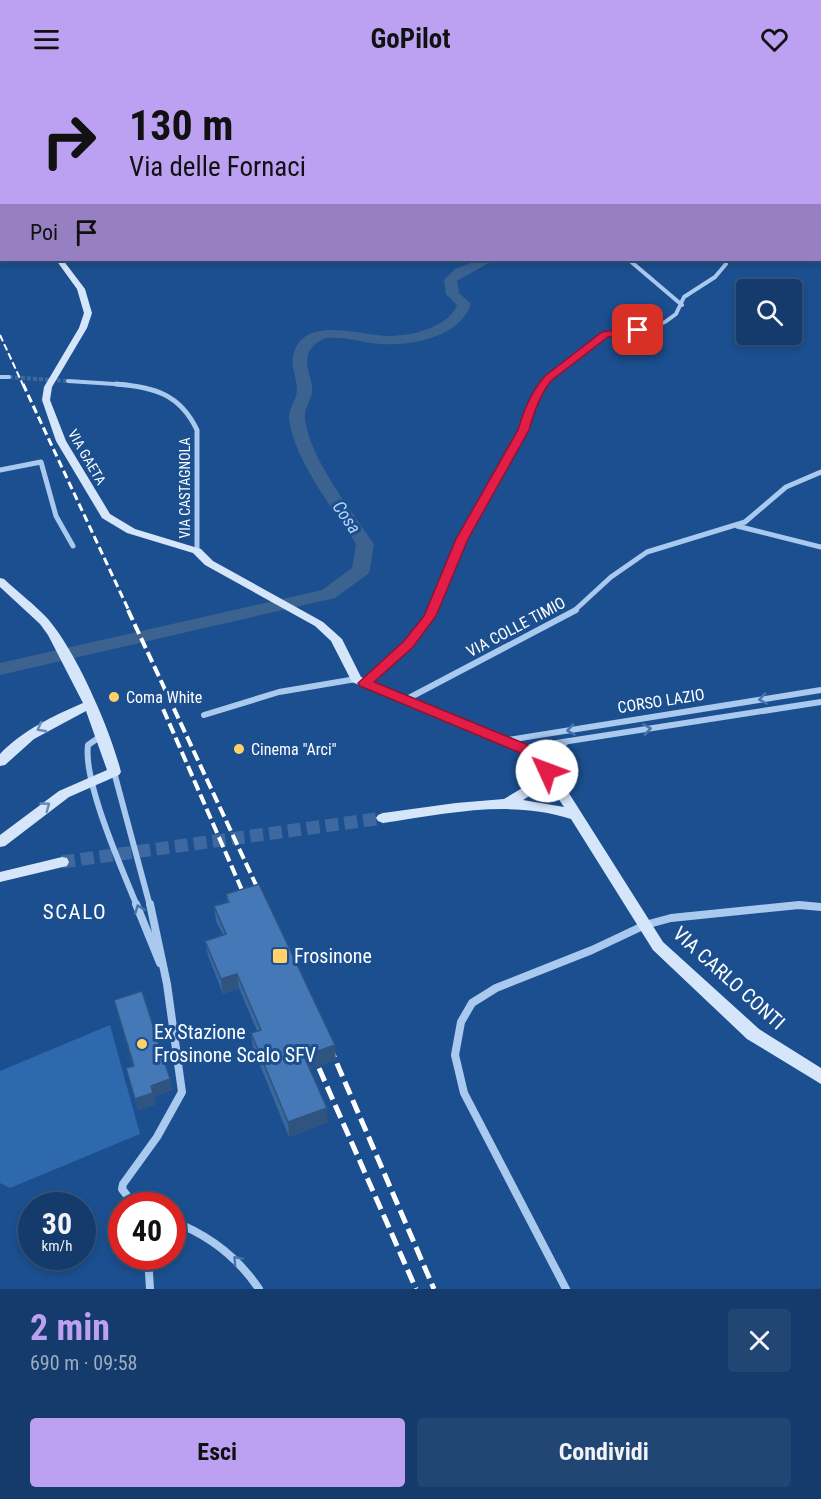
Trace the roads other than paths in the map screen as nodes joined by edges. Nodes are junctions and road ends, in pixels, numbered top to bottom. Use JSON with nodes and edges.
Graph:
{"nodes":[{"id":1,"x":61,"y":261,"type":"edge"},
{"id":2,"x":630,"y":261,"type":"edge"},
{"id":3,"x":726,"y":264,"type":"dead end"},
{"id":4,"x":682,"y":305,"type":"junction"},
{"id":5,"x":0,"y":376,"type":"edge"},
{"id":6,"x":9,"y":377,"type":"tunnel mouth"},
{"id":7,"x":68,"y":381,"type":"tunnel mouth"},
{"id":8,"x":0,"y":470,"type":"edge"},
{"id":9,"x":821,"y":472,"type":"edge"},
{"id":10,"x":736,"y":525,"type":"junction"},
{"id":11,"x":73,"y":546,"type":"dead end"},
{"id":12,"x":821,"y":547,"type":"edge"},
{"id":13,"x":197,"y":551,"type":"junction"},
{"id":14,"x":0,"y":581,"type":"edge"},
{"id":15,"x":360,"y":681,"type":"junction"},
{"id":16,"x":821,"y":690,"type":"edge"},
{"id":17,"x":405,"y":700,"type":"junction"},
{"id":18,"x":821,"y":702,"type":"edge"},
{"id":19,"x":89,"y":705,"type":"junction"},
{"id":20,"x":204,"y":715,"type":"dead end"},
{"id":21,"x":101,"y":736,"type":"junction"},
{"id":22,"x":505,"y":740,"type":"junction"},
{"id":23,"x":568,"y":741,"type":"junction"},
{"id":24,"x":523,"y":748,"type":"junction"},
{"id":25,"x":534,"y":758,"type":"junction"},
{"id":26,"x":0,"y":762,"type":"edge"},
{"id":27,"x":547,"y":771,"type":"junction"},
{"id":28,"x":114,"y":772,"type":"junction"},
{"id":29,"x":94,"y":784,"type":"junction"},
{"id":30,"x":530,"y":790,"type":"junction"},
{"id":31,"x":560,"y":790,"type":"junction"},
{"id":32,"x":505,"y":804,"type":"junction"},
{"id":33,"x":538,"y":804,"type":"junction"},
{"id":34,"x":577,"y":816,"type":"junction"},
{"id":35,"x":383,"y":818,"type":"tunnel mouth"},
{"id":36,"x":0,"y":842,"type":"edge"},
{"id":37,"x":62,"y":862,"type":"tunnel mouth"},
{"id":38,"x":0,"y":877,"type":"edge"},
{"id":39,"x":821,"y":907,"type":"edge"},
{"id":40,"x":645,"y":925,"type":"junction"},
{"id":41,"x":167,"y":984,"type":"junction"},
{"id":42,"x":821,"y":1077,"type":"edge"},
{"id":43,"x":124,"y":1192,"type":"edge"},
{"id":44,"x":186,"y":1227,"type":"edge"},
{"id":45,"x":149,"y":1270,"type":"edge"},
{"id":46,"x":150,"y":1289,"type":"edge"},
{"id":47,"x":259,"y":1289,"type":"edge"},
{"id":48,"x":566,"y":1289,"type":"edge"}],
"edges":[{"from":1,"to":13,"type":"street","name":"VIA GAETA"},
{"from":2,"to":4,"type":"street"},
{"from":3,"to":4,"type":"street"},
{"from":4,"to":15,"type":"street"},
{"from":5,"to":6,"type":"street"},
{"from":7,"to":13,"type":"street","name":"VIA CASTAGNOLA"},
{"from":8,"to":11,"type":"street"},
{"from":9,"to":10,"type":"street","name":"VIA COLLE TIMIO"},
{"from":10,"to":12,"type":"street"},
{"from":10,"to":17,"type":"street","name":"VIA COLLE TIMIO"},
{"from":13,"to":15,"type":"street","name":"VIA GAETA"},
{"from":14,"to":19,"type":"street"},
{"from":15,"to":17,"type":"street","name":"VIA CARLO CONTI"},
{"from":15,"to":20,"type":"street"},
{"from":16,"to":22,"type":"street","name":"CORSO LAZIO","one_way":true},
{"from":17,"to":22,"type":"street","name":"VIA CARLO CONTI"},
{"from":23,"to":18,"type":"street","name":"CORSO LAZIO","one_way":true},
{"from":19,"to":21,"type":"street"},
{"from":19,"to":26,"type":"street","one_way":true},
{"from":21,"to":28,"type":"street"},
{"from":21,"to":29,"type":"street"},
{"from":22,"to":24,"type":"street","name":"VIA CARLO CONTI"},
{"from":23,"to":24,"type":"street","name":"CORSO LAZIO"},
{"from":23,"to":27,"type":"street"},
{"from":24,"to":25,"type":"street","name":"VIA CARLO CONTI"},
{"from":25,"to":27,"type":"street","name":"VIA CARLO CONTI"},
{"from":25,"to":30,"type":"street"},
{"from":27,"to":31,"type":"street","name":"VIA CARLO CONTI"},
{"from":28,"to":29,"type":"street"},
{"from":28,"to":41,"type":"street"},
{"from":36,"to":29,"type":"street","one_way":true},
{"from":41,"to":29,"type":"street","one_way":true},
{"from":30,"to":31,"type":"street"},
{"from":30,"to":32,"type":"street"},
{"from":31,"to":33,"type":"street"},
{"from":31,"to":34,"type":"street","name":"VIA CARLO CONTI"},
{"from":32,"to":33,"type":"street"},
{"from":32,"to":35,"type":"street"},
{"from":33,"to":34,"type":"street"},
{"from":34,"to":40,"type":"street","name":"VIA CARLO CONTI"},
{"from":37,"to":38,"type":"street"},
{"from":39,"to":40,"type":"street"},
{"from":40,"to":42,"type":"street","name":"VIA CARLO CONTI"},
{"from":40,"to":48,"type":"street"},
{"from":41,"to":43,"type":"street"},
{"from":47,"to":44,"type":"street","one_way":true},
{"from":45,"to":46,"type":"street"}]}
